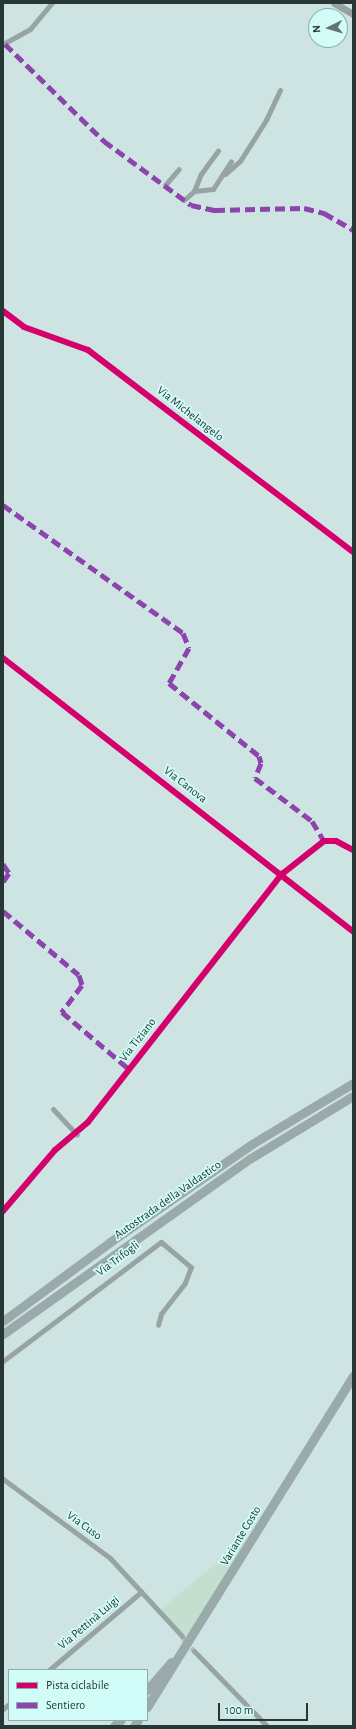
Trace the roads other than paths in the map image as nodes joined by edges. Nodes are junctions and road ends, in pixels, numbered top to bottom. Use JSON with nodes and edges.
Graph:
{"nodes":[{"id":1,"x":52,"y":3,"type":"edge"},
{"id":2,"x":334,"y":3,"type":"edge"},
{"id":3,"x":353,"y":14,"type":"edge"},
{"id":4,"x":3,"y":44,"type":"edge"},
{"id":5,"x":280,"y":90,"type":"dead end"},
{"id":6,"x":272,"y":111,"type":"junction"},
{"id":7,"x":264,"y":116,"type":"dead end"},
{"id":8,"x":218,"y":151,"type":"dead end"},
{"id":9,"x":231,"y":161,"type":"dead end"},
{"id":10,"x":179,"y":170,"type":"dead end"},
{"id":11,"x":225,"y":174,"type":"junction"},
{"id":12,"x":165,"y":185,"type":"dead end"},
{"id":13,"x":194,"y":191,"type":"junction"},
{"id":14,"x":184,"y":200,"type":"dead end"},
{"id":15,"x":3,"y":311,"type":"edge"},
{"id":16,"x":353,"y":552,"type":"edge"},
{"id":17,"x":3,"y":658,"type":"edge"},
{"id":18,"x":353,"y":850,"type":"edge"},
{"id":19,"x":282,"y":874,"type":"junction"},
{"id":20,"x":353,"y":931,"type":"edge"},
{"id":21,"x":353,"y":1083,"type":"edge"},
{"id":22,"x":353,"y":1096,"type":"edge"},
{"id":23,"x":53,"y":1109,"type":"dead end"},
{"id":24,"x":77,"y":1134,"type":"junction"},
{"id":25,"x":3,"y":1211,"type":"edge"},
{"id":26,"x":3,"y":1321,"type":"edge"},
{"id":27,"x":158,"y":1326,"type":"dead end"},
{"id":28,"x":3,"y":1334,"type":"edge"},
{"id":29,"x":3,"y":1361,"type":"edge"},
{"id":30,"x":353,"y":1376,"type":"edge"},
{"id":31,"x":3,"y":1479,"type":"edge"},
{"id":32,"x":141,"y":1592,"type":"junction"},
{"id":33,"x":195,"y":1634,"type":"junction"},
{"id":34,"x":182,"y":1636,"type":"tunnel mouth"},
{"id":35,"x":194,"y":1651,"type":"tunnel mouth"},
{"id":36,"x":50,"y":1669,"type":"edge"},
{"id":37,"x":148,"y":1689,"type":"edge"},
{"id":38,"x":148,"y":1705,"type":"edge"},
{"id":39,"x":267,"y":1726,"type":"edge"}],
"edges":[{"from":1,"to":4,"type":"street"},
{"from":2,"to":3,"type":"street"},
{"from":5,"to":6,"type":"street"},
{"from":6,"to":7,"type":"street"},
{"from":6,"to":11,"type":"street"},
{"from":8,"to":13,"type":"street"},
{"from":9,"to":11,"type":"street"},
{"from":10,"to":12,"type":"street"},
{"from":11,"to":13,"type":"street"},
{"from":13,"to":14,"type":"street"},
{"from":15,"to":16,"type":"street","name":"Via Michelangelo"},
{"from":17,"to":19,"type":"street","name":"Via Canova"},
{"from":18,"to":19,"type":"street","name":"Via Tiziano"},
{"from":19,"to":20,"type":"street","name":"Via Canova"},
{"from":19,"to":24,"type":"street","name":"Via Tiziano"},
{"from":21,"to":26,"type":"highway","name":"Autostrada della Valdastico"},
{"from":22,"to":28,"type":"highway","name":"Autostrada della Valdastico"},
{"from":23,"to":24,"type":"street"},
{"from":24,"to":25,"type":"street","name":"Via Tiziano"},
{"from":27,"to":29,"type":"street","name":"Via Trifogli"},
{"from":30,"to":33,"type":"highway","name":"Variante Costo"},
{"from":31,"to":32,"type":"street","name":"Via Cuso"},
{"from":32,"to":34,"type":"street","name":"Via Cuso"},
{"from":32,"to":36,"type":"street","name":"Via Pettinà Luigi"},
{"from":33,"to":37,"type":"highway"},
{"from":33,"to":38,"type":"highway","name":"Variante Costo"},
{"from":35,"to":39,"type":"street"}]}
